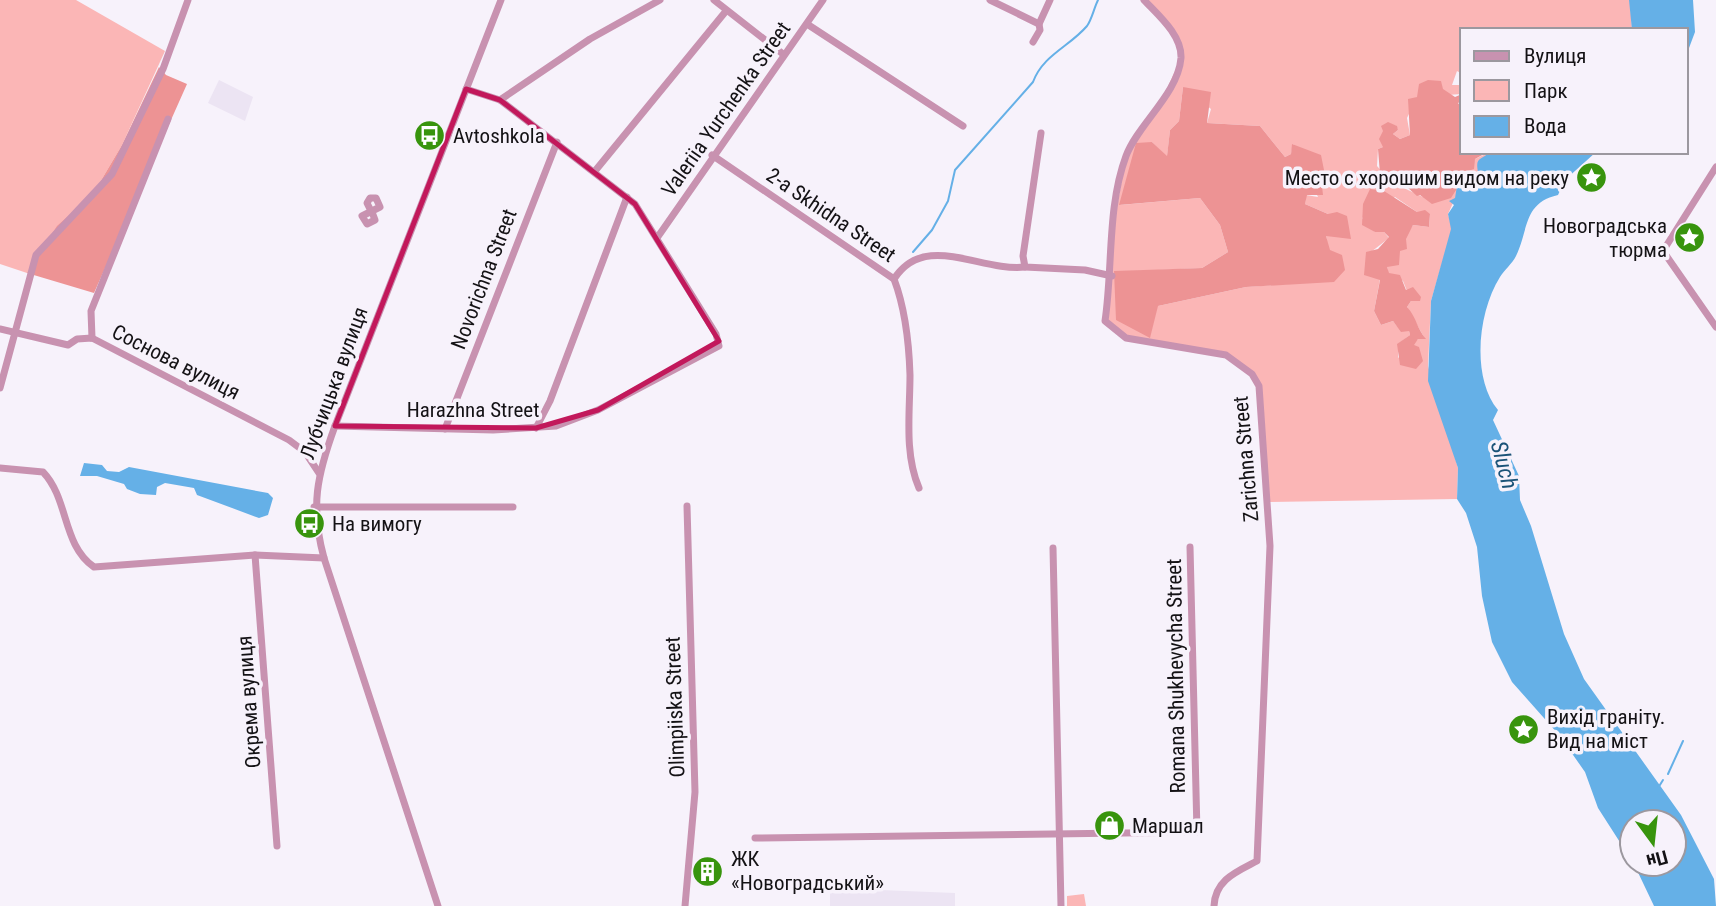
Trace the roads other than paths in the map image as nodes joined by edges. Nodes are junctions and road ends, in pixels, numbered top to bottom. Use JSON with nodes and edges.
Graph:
{"nodes":[{"id":1,"x":188,"y":0,"type":"edge"},
{"id":2,"x":500,"y":0,"type":"edge"},
{"id":3,"x":660,"y":0,"type":"edge"},
{"id":4,"x":714,"y":0,"type":"edge"},
{"id":5,"x":823,"y":0,"type":"edge"},
{"id":6,"x":990,"y":0,"type":"edge"},
{"id":7,"x":1050,"y":0,"type":"edge"},
{"id":8,"x":1144,"y":0,"type":"edge"},
{"id":9,"x":726,"y":11,"type":"junction"},
{"id":10,"x":807,"y":24,"type":"junction"},
{"id":11,"x":1039,"y":24,"type":"junction"},
{"id":12,"x":1033,"y":42,"type":"dead end"},
{"id":13,"x":783,"y":54,"type":"junction"},
{"id":14,"x":466,"y":89,"type":"junction"},
{"id":15,"x":500,"y":100,"type":"junction"},
{"id":16,"x":168,"y":119,"type":"dead end"},
{"id":17,"x":963,"y":126,"type":"dead end"},
{"id":18,"x":1041,"y":133,"type":"dead end"},
{"id":19,"x":557,"y":142,"type":"junction"},
{"id":20,"x":712,"y":155,"type":"junction"},
{"id":21,"x":1716,"y":167,"type":"edge"},
{"id":22,"x":595,"y":171,"type":"junction"},
{"id":23,"x":626,"y":197,"type":"junction"},
{"id":24,"x":657,"y":238,"type":"junction"},
{"id":25,"x":1025,"y":267,"type":"junction"},
{"id":26,"x":1112,"y":276,"type":"junction"},
{"id":27,"x":894,"y":279,"type":"junction"},
{"id":28,"x":1716,"y":327,"type":"edge"},
{"id":29,"x":0,"y":329,"type":"edge"},
{"id":30,"x":15,"y":333,"type":"junction"},
{"id":31,"x":92,"y":338,"type":"junction"},
{"id":32,"x":0,"y":388,"type":"edge"},
{"id":33,"x":335,"y":426,"type":"junction"},
{"id":34,"x":536,"y":428,"type":"junction"},
{"id":35,"x":445,"y":429,"type":"junction"},
{"id":36,"x":0,"y":468,"type":"edge"},
{"id":37,"x":319,"y":473,"type":"junction"},
{"id":38,"x":919,"y":488,"type":"dead end"},
{"id":39,"x":687,"y":506,"type":"dead end"},
{"id":40,"x":314,"y":507,"type":"junction"},
{"id":41,"x":513,"y":507,"type":"dead end"},
{"id":42,"x":1190,"y":547,"type":"dead end"},
{"id":43,"x":1053,"y":548,"type":"dead end"},
{"id":44,"x":255,"y":555,"type":"junction"},
{"id":45,"x":324,"y":558,"type":"junction"},
{"id":46,"x":1058,"y":834,"type":"junction"},
{"id":47,"x":755,"y":838,"type":"dead end"},
{"id":48,"x":277,"y":846,"type":"dead end"},
{"id":49,"x":439,"y":906,"type":"edge"},
{"id":50,"x":685,"y":906,"type":"edge"},
{"id":51,"x":1061,"y":906,"type":"edge"},
{"id":52,"x":1214,"y":906,"type":"edge"}],
"edges":[{"from":1,"to":30,"type":"street"},
{"from":2,"to":14,"type":"street","name":"Лубчицька вулиця"},
{"from":3,"to":15,"type":"street"},
{"from":4,"to":9,"type":"street"},
{"from":5,"to":10,"type":"street","name":"Valeriia Yurchenka Street"},
{"from":6,"to":11,"type":"street"},
{"from":7,"to":11,"type":"street"},
{"from":8,"to":26,"type":"street","name":"Zarichna Street"},
{"from":9,"to":13,"type":"street"},
{"from":9,"to":22,"type":"street"},
{"from":10,"to":13,"type":"street","name":"Valeriia Yurchenka Street"},
{"from":10,"to":17,"type":"street"},
{"from":11,"to":12,"type":"street"},
{"from":13,"to":20,"type":"street","name":"Valeriia Yurchenka Street"},
{"from":14,"to":15,"type":"street"},
{"from":14,"to":33,"type":"street","name":"Лубчицька вулиця"},
{"from":15,"to":19,"type":"street"},
{"from":16,"to":31,"type":"street"},
{"from":18,"to":25,"type":"street"},
{"from":19,"to":22,"type":"street"},
{"from":19,"to":35,"type":"street","name":"Novorichna Street"},
{"from":20,"to":24,"type":"street","name":"Valeriia Yurchenka Street"},
{"from":20,"to":27,"type":"street","name":"2-a Skhidna Street"},
{"from":21,"to":28,"type":"street"},
{"from":22,"to":23,"type":"street"},
{"from":23,"to":24,"type":"street"},
{"from":23,"to":34,"type":"street"},
{"from":24,"to":34,"type":"street","name":"Harazhna Street"},
{"from":25,"to":26,"type":"street"},
{"from":25,"to":27,"type":"street"},
{"from":26,"to":52,"type":"street","name":"Zarichna Street"},
{"from":27,"to":38,"type":"street","name":"2-a Skhidna Street"},
{"from":29,"to":30,"type":"street","name":"Соснова вулиця"},
{"from":30,"to":31,"type":"street","name":"Соснова вулиця"},
{"from":30,"to":32,"type":"street"},
{"from":31,"to":37,"type":"street","name":"Соснова вулиця"},
{"from":33,"to":35,"type":"street","name":"Harazhna Street"},
{"from":33,"to":37,"type":"street","name":"Лубчицька вулиця"},
{"from":34,"to":35,"type":"street","name":"Harazhna Street"},
{"from":36,"to":44,"type":"street"},
{"from":37,"to":40,"type":"street","name":"Лубчицька вулиця"},
{"from":39,"to":50,"type":"street","name":"Olimpiiska Street"},
{"from":40,"to":41,"type":"street"},
{"from":40,"to":45,"type":"street","name":"Лубчицька вулиця"},
{"from":42,"to":46,"type":"street","name":"Romana Shukhevycha Street"},
{"from":43,"to":46,"type":"street"},
{"from":44,"to":45,"type":"street"},
{"from":44,"to":48,"type":"street","name":"Окрема вулиця"},
{"from":45,"to":49,"type":"street","name":"Лубчицька вулиця"},
{"from":46,"to":47,"type":"street","name":"Romana Shukhevycha Street"},
{"from":46,"to":51,"type":"street"}]}
